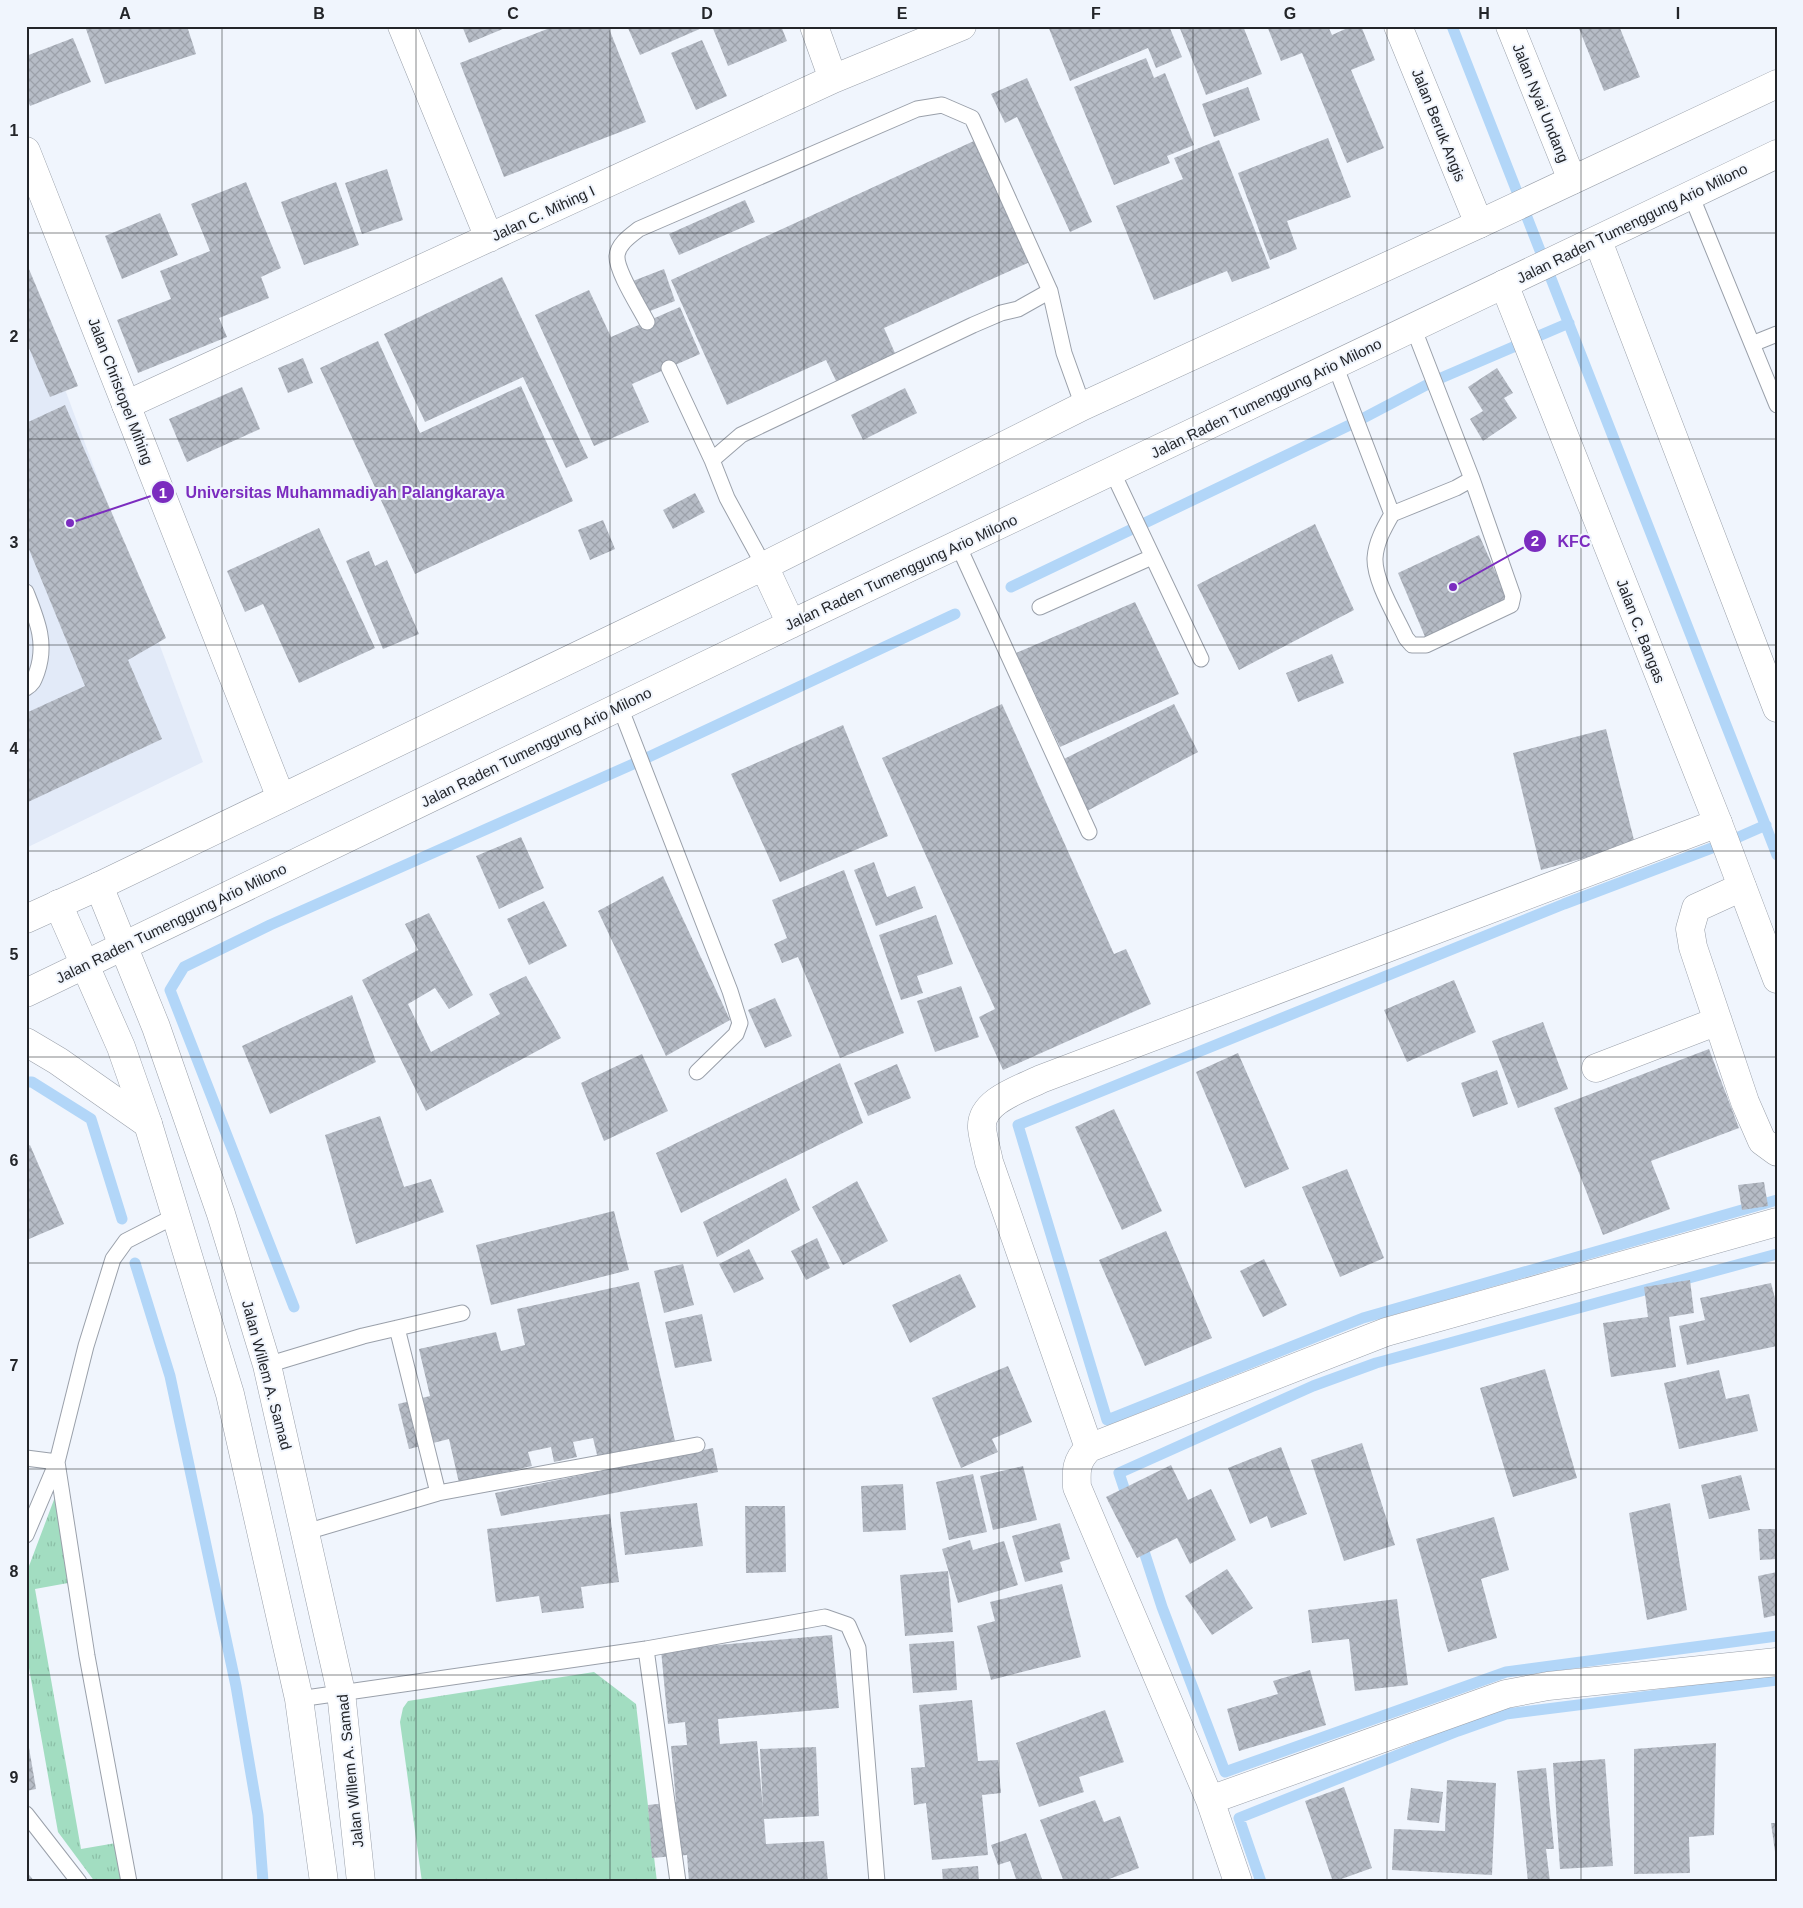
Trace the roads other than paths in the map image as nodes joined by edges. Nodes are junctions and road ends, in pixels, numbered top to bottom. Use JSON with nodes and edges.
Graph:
{"nodes":[{"id":1,"x":402,"y":26,"type":"edge"},
{"id":2,"x":814,"y":26,"type":"edge"},
{"id":3,"x":962,"y":26,"type":"edge"},
{"id":4,"x":1398,"y":26,"type":"edge"},
{"id":5,"x":1510,"y":26,"type":"edge"},
{"id":6,"x":833,"y":79,"type":"junction"},
{"id":7,"x":1777,"y":84,"type":"edge"},
{"id":8,"x":26,"y":151,"type":"edge"},
{"id":9,"x":1777,"y":154,"type":"edge"},
{"id":10,"x":1561,"y":186,"type":"junction"},
{"id":11,"x":1691,"y":195,"type":"junction"},
{"id":12,"x":1489,"y":219,"type":"junction"},
{"id":13,"x":489,"y":238,"type":"junction"},
{"id":14,"x":1586,"y":246,"type":"junction"},
{"id":15,"x":1515,"y":279,"type":"junction"},
{"id":16,"x":1050,"y":291,"type":"junction"},
{"id":17,"x":647,"y":322,"type":"dead end"},
{"id":18,"x":1413,"y":327,"type":"junction"},
{"id":19,"x":1777,"y":334,"type":"edge"},
{"id":20,"x":1752,"y":344,"type":"junction"},
{"id":21,"x":1335,"y":365,"type":"junction"},
{"id":22,"x":669,"y":368,"type":"dead end"},
{"id":23,"x":126,"y":405,"type":"junction"},
{"id":24,"x":1777,"y":405,"type":"edge"},
{"id":25,"x":1083,"y":406,"type":"junction"},
{"id":26,"x":712,"y":460,"type":"junction"},
{"id":27,"x":1112,"y":472,"type":"junction"},
{"id":28,"x":1472,"y":479,"type":"junction"},
{"id":29,"x":1392,"y":514,"type":"junction"},
{"id":30,"x":958,"y":545,"type":"junction"},
{"id":31,"x":1149,"y":550,"type":"junction"},
{"id":32,"x":764,"y":566,"type":"junction"},
{"id":33,"x":26,"y":592,"type":"edge"},
{"id":34,"x":1040,"y":607,"type":"dead end"},
{"id":35,"x":791,"y":624,"type":"junction"},
{"id":36,"x":1201,"y":659,"type":"dead end"},
{"id":37,"x":26,"y":688,"type":"edge"},
{"id":38,"x":620,"y":707,"type":"junction"},
{"id":39,"x":1777,"y":708,"type":"edge"},
{"id":40,"x":281,"y":798,"type":"junction"},
{"id":41,"x":1718,"y":823,"type":"junction"},
{"id":42,"x":1089,"y":832,"type":"dead end"},
{"id":43,"x":99,"y":886,"type":"junction"},
{"id":44,"x":1742,"y":887,"type":"junction"},
{"id":45,"x":58,"y":904,"type":"junction"},
{"id":46,"x":26,"y":919,"type":"edge"},
{"id":47,"x":124,"y":948,"type":"junction"},
{"id":48,"x":84,"y":965,"type":"junction"},
{"id":49,"x":1777,"y":979,"type":"edge"},
{"id":50,"x":26,"y":993,"type":"edge"},
{"id":51,"x":1718,"y":1021,"type":"junction"},
{"id":52,"x":26,"y":1042,"type":"edge"},
{"id":53,"x":1596,"y":1068,"type":"dead end"},
{"id":54,"x":697,"y":1072,"type":"dead end"},
{"id":55,"x":148,"y":1124,"type":"junction"},
{"id":56,"x":1777,"y":1152,"type":"edge"},
{"id":57,"x":175,"y":1216,"type":"junction"},
{"id":58,"x":1777,"y":1222,"type":"edge"},
{"id":59,"x":462,"y":1313,"type":"dead end"},
{"id":60,"x":397,"y":1328,"type":"junction"},
{"id":61,"x":267,"y":1365,"type":"junction"},
{"id":62,"x":697,"y":1445,"type":"dead end"},
{"id":63,"x":1089,"y":1448,"type":"junction"},
{"id":64,"x":26,"y":1458,"type":"edge"},
{"id":65,"x":57,"y":1462,"type":"junction"},
{"id":66,"x":438,"y":1493,"type":"junction"},
{"id":67,"x":306,"y":1532,"type":"junction"},
{"id":68,"x":26,"y":1536,"type":"edge"},
{"id":69,"x":646,"y":1649,"type":"junction"},
{"id":70,"x":1777,"y":1662,"type":"edge"},
{"id":71,"x":341,"y":1692,"type":"junction"},
{"id":72,"x":299,"y":1699,"type":"junction"},
{"id":73,"x":1210,"y":1800,"type":"junction"},
{"id":74,"x":26,"y":1814,"type":"edge"},
{"id":75,"x":79,"y":1882,"type":"edge"},
{"id":76,"x":129,"y":1882,"type":"edge"},
{"id":77,"x":324,"y":1882,"type":"edge"},
{"id":78,"x":361,"y":1882,"type":"edge"},
{"id":79,"x":678,"y":1882,"type":"edge"},
{"id":80,"x":877,"y":1882,"type":"edge"},
{"id":81,"x":1238,"y":1882,"type":"edge"}],
"edges":[{"from":1,"to":13,"type":"main road"},
{"from":2,"to":6,"type":"main road"},
{"from":3,"to":6,"type":"main road","name":"Jalan C. Mihing I"},
{"from":4,"to":12,"type":"main road","name":"Jalan Beruk Angis"},
{"from":5,"to":10,"type":"main road","name":"Jalan Nyai Undang"},
{"from":6,"to":13,"type":"main road","name":"Jalan C. Mihing I"},
{"from":7,"to":10,"type":"main road"},
{"from":8,"to":23,"type":"main road","name":"Jalan Christopel Mihing"},
{"from":9,"to":11,"type":"main road","name":"Jalan Raden Tumenggung Ario Milono"},
{"from":10,"to":12,"type":"main road"},
{"from":11,"to":14,"type":"main road","name":"Jalan Raden Tumenggung Ario Milono"},
{"from":11,"to":20,"type":"lane"},
{"from":12,"to":25,"type":"main road"},
{"from":13,"to":23,"type":"main road","name":"Jalan C. Mihing I"},
{"from":14,"to":15,"type":"main road","name":"Jalan Raden Tumenggung Ario Milono"},
{"from":14,"to":39,"type":"main road"},
{"from":15,"to":18,"type":"main road","name":"Jalan Raden Tumenggung Ario Milono"},
{"from":15,"to":41,"type":"main road","name":"Jalan C. Bangas"},
{"from":16,"to":17,"type":"lane"},
{"from":16,"to":25,"type":"lane"},
{"from":16,"to":26,"type":"lane"},
{"from":18,"to":21,"type":"main road","name":"Jalan Raden Tumenggung Ario Milono"},
{"from":18,"to":28,"type":"lane"},
{"from":19,"to":20,"type":"lane"},
{"from":20,"to":24,"type":"lane"},
{"from":21,"to":27,"type":"main road","name":"Jalan Raden Tumenggung Ario Milono"},
{"from":21,"to":29,"type":"lane"},
{"from":22,"to":26,"type":"lane"},
{"from":23,"to":40,"type":"main road","name":"Jalan Christopel Mihing"},
{"from":25,"to":32,"type":"main road"},
{"from":26,"to":32,"type":"lane"},
{"from":27,"to":30,"type":"main road","name":"Jalan Raden Tumenggung Ario Milono"},
{"from":27,"to":31,"type":"lane"},
{"from":28,"to":29,"type":"lane"},
{"from":28,"to":29,"type":"lane"},
{"from":30,"to":35,"type":"main road","name":"Jalan Raden Tumenggung Ario Milono"},
{"from":30,"to":42,"type":"lane"},
{"from":31,"to":34,"type":"lane"},
{"from":31,"to":36,"type":"lane"},
{"from":32,"to":35,"type":"main road"},
{"from":32,"to":40,"type":"main road"},
{"from":33,"to":37,"type":"lane"},
{"from":35,"to":38,"type":"main road","name":"Jalan Raden Tumenggung Ario Milono"},
{"from":38,"to":47,"type":"main road","name":"Jalan Raden Tumenggung Ario Milono"},
{"from":38,"to":54,"type":"lane"},
{"from":40,"to":43,"type":"main road"},
{"from":41,"to":44,"type":"main road","name":"Jalan C. Bangas"},
{"from":41,"to":63,"type":"main road"},
{"from":43,"to":45,"type":"main road"},
{"from":43,"to":47,"type":"main road","name":"Jalan Willem A. Samad"},
{"from":44,"to":49,"type":"main road","name":"Jalan C. Bangas"},
{"from":44,"to":51,"type":"main road"},
{"from":45,"to":46,"type":"main road"},
{"from":45,"to":48,"type":"main road"},
{"from":47,"to":48,"type":"main road","name":"Jalan Raden Tumenggung Ario Milono"},
{"from":47,"to":61,"type":"main road","name":"Jalan Willem A. Samad"},
{"from":48,"to":50,"type":"main road","name":"Jalan Raden Tumenggung Ario Milono"},
{"from":48,"to":55,"type":"main road"},
{"from":51,"to":53,"type":"main road"},
{"from":51,"to":56,"type":"main road"},
{"from":52,"to":55,"type":"main road"},
{"from":55,"to":57,"type":"main road"},
{"from":57,"to":65,"type":"lane"},
{"from":57,"to":72,"type":"main road"},
{"from":58,"to":63,"type":"main road"},
{"from":59,"to":60,"type":"lane"},
{"from":60,"to":61,"type":"lane"},
{"from":60,"to":66,"type":"lane"},
{"from":61,"to":67,"type":"main road","name":"Jalan Willem A. Samad"},
{"from":62,"to":66,"type":"lane"},
{"from":63,"to":73,"type":"main road"},
{"from":64,"to":65,"type":"lane"},
{"from":65,"to":68,"type":"lane"},
{"from":65,"to":76,"type":"lane"},
{"from":66,"to":67,"type":"lane"},
{"from":67,"to":71,"type":"main road","name":"Jalan Willem A. Samad"},
{"from":69,"to":71,"type":"lane"},
{"from":69,"to":79,"type":"lane"},
{"from":69,"to":80,"type":"lane"},
{"from":70,"to":73,"type":"main road"},
{"from":71,"to":72,"type":"lane"},
{"from":71,"to":78,"type":"main road","name":"Jalan Willem A. Samad"},
{"from":72,"to":77,"type":"main road"},
{"from":73,"to":81,"type":"main road"},
{"from":74,"to":75,"type":"lane"}]}
